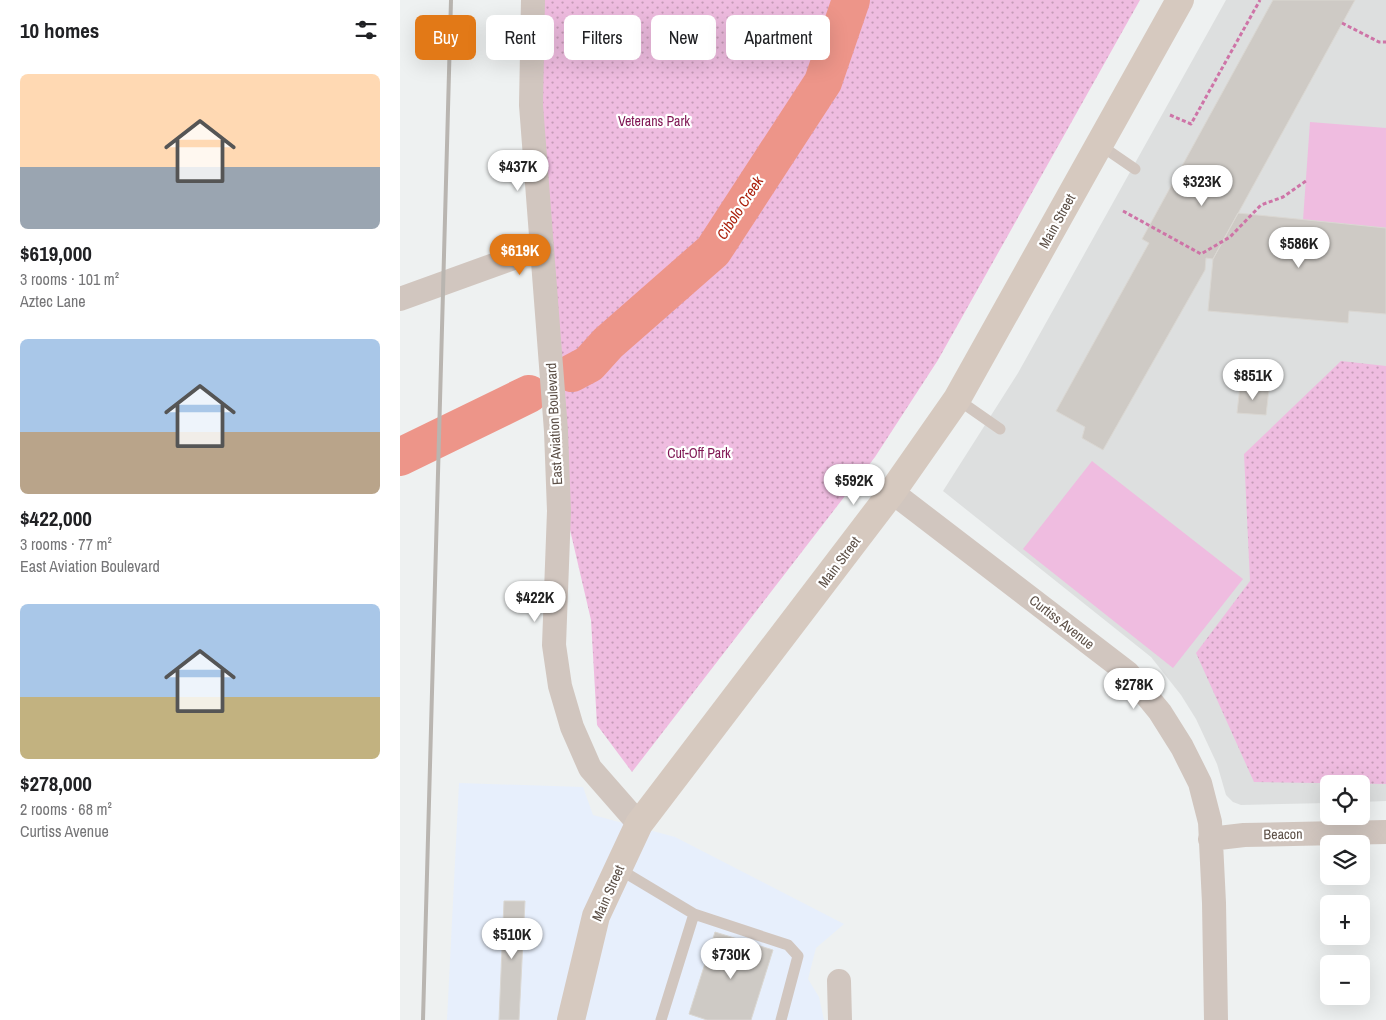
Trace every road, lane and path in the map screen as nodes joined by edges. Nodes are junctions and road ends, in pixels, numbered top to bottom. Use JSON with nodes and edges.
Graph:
{"nodes":[{"id":1,"x":533,"y":0,"type":"edge"},
{"id":2,"x":1180,"y":0,"type":"edge"},
{"id":3,"x":1260,"y":0,"type":"edge"},
{"id":4,"x":1342,"y":23,"type":"dead end"},
{"id":5,"x":1386,"y":42,"type":"edge"},
{"id":6,"x":1170,"y":115,"type":"dead end"},
{"id":7,"x":1100,"y":144,"type":"junction"},
{"id":8,"x":1136,"y":169,"type":"dead end"},
{"id":9,"x":1306,"y":181,"type":"dead end"},
{"id":10,"x":1123,"y":211,"type":"dead end"},
{"id":11,"x":541,"y":248,"type":"junction"},
{"id":12,"x":400,"y":299,"type":"edge"},
{"id":13,"x":957,"y":399,"type":"junction"},
{"id":14,"x":1000,"y":429,"type":"dead end"},
{"id":15,"x":892,"y":492,"type":"junction"},
{"id":16,"x":639,"y":824,"type":"junction"},
{"id":17,"x":1386,"y":832,"type":"edge"},
{"id":18,"x":1210,"y":839,"type":"junction"},
{"id":19,"x":619,"y":869,"type":"junction"},
{"id":20,"x":694,"y":914,"type":"junction"},
{"id":21,"x":839,"y":981,"type":"dead end"},
{"id":22,"x":571,"y":1020,"type":"edge"},
{"id":23,"x":661,"y":1020,"type":"edge"},
{"id":24,"x":781,"y":1020,"type":"edge"},
{"id":25,"x":840,"y":1020,"type":"edge"},
{"id":26,"x":1216,"y":1020,"type":"edge"}],
"edges":[{"from":1,"to":11,"type":"street","name":"East Aviation Boulevard"},
{"from":2,"to":7,"type":"main road","name":"Main Street"},
{"from":3,"to":6,"type":"path"},
{"from":4,"to":5,"type":"path"},
{"from":7,"to":8,"type":"lane"},
{"from":7,"to":13,"type":"main road","name":"Main Street"},
{"from":9,"to":10,"type":"path"},
{"from":11,"to":12,"type":"street"},
{"from":11,"to":16,"type":"street","name":"East Aviation Boulevard"},
{"from":13,"to":14,"type":"lane"},
{"from":13,"to":15,"type":"main road","name":"Main Street"},
{"from":15,"to":16,"type":"main road","name":"Main Street"},
{"from":15,"to":18,"type":"street","name":"Curtiss Avenue"},
{"from":16,"to":19,"type":"main road","name":"Main Street"},
{"from":17,"to":18,"type":"street","name":"Beacon"},
{"from":18,"to":26,"type":"street","name":"Curtiss Avenue"},
{"from":19,"to":20,"type":"lane"},
{"from":19,"to":22,"type":"main road","name":"Main Street"},
{"from":20,"to":23,"type":"lane"},
{"from":20,"to":24,"type":"lane"},
{"from":21,"to":25,"type":"street"}]}
